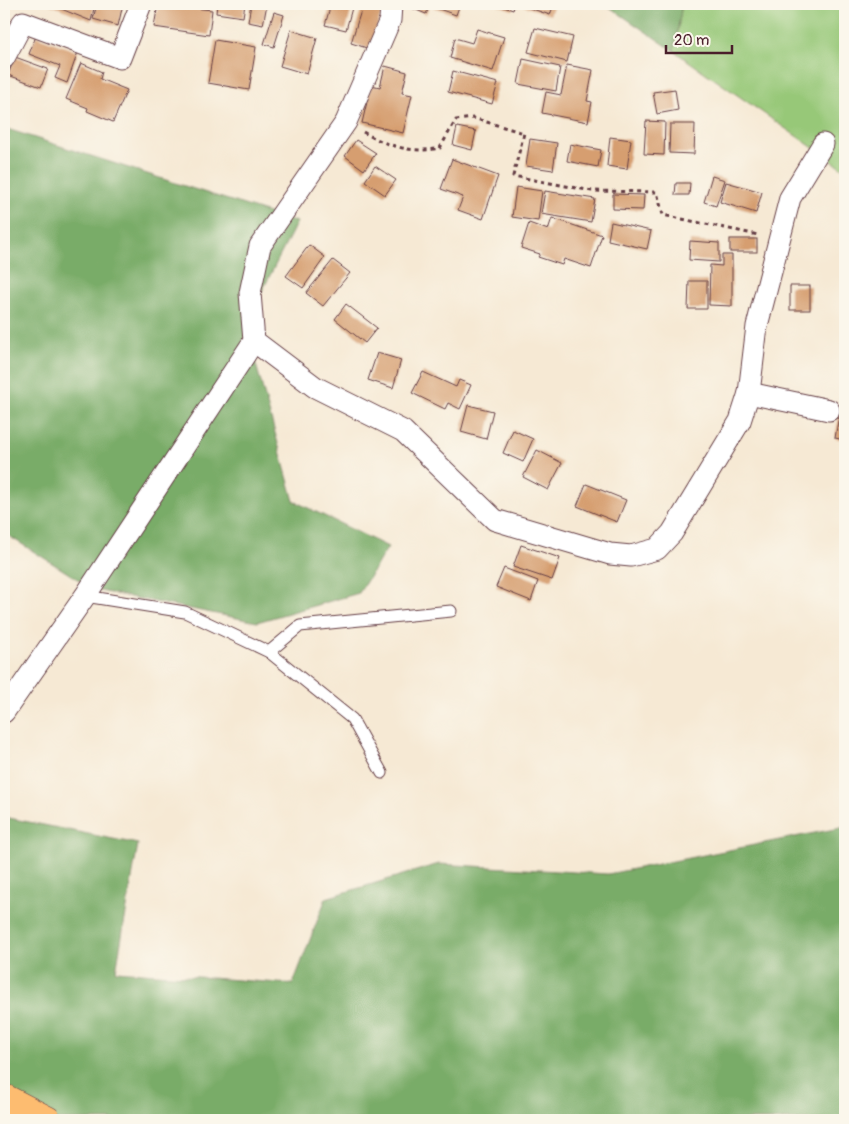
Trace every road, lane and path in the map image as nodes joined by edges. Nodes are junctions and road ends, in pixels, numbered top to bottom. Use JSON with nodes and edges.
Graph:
{"nodes":[{"id":1,"x":141,"y":4,"type":"edge"},
{"id":2,"x":389,"y":4,"type":"edge"},
{"id":3,"x":4,"y":58,"type":"edge"},
{"id":4,"x":346,"y":122,"type":"junction"},
{"id":5,"x":823,"y":144,"type":"dead end"},
{"id":6,"x":778,"y":241,"type":"junction"},
{"id":7,"x":254,"y":341,"type":"junction"},
{"id":8,"x":749,"y":393,"type":"junction"},
{"id":9,"x":828,"y":410,"type":"dead end"},
{"id":10,"x":85,"y":596,"type":"junction"},
{"id":11,"x":451,"y":611,"type":"dead end"},
{"id":12,"x":269,"y":652,"type":"junction"},
{"id":13,"x":4,"y":712,"type":"edge"},
{"id":14,"x":382,"y":773,"type":"dead end"},
{"id":15,"x":4,"y":1098,"type":"edge"},
{"id":16,"x":47,"y":1120,"type":"edge"}],
"edges":[{"from":1,"to":3,"type":"street"},
{"from":2,"to":4,"type":"street"},
{"from":4,"to":6,"type":"path"},
{"from":4,"to":7,"type":"street"},
{"from":5,"to":6,"type":"street"},
{"from":6,"to":8,"type":"street"},
{"from":7,"to":8,"type":"street"},
{"from":7,"to":10,"type":"street"},
{"from":8,"to":9,"type":"street"},
{"from":10,"to":12,"type":"lane"},
{"from":10,"to":13,"type":"street"},
{"from":11,"to":12,"type":"lane"},
{"from":12,"to":14,"type":"lane"},
{"from":15,"to":16,"type":"main road"}]}
